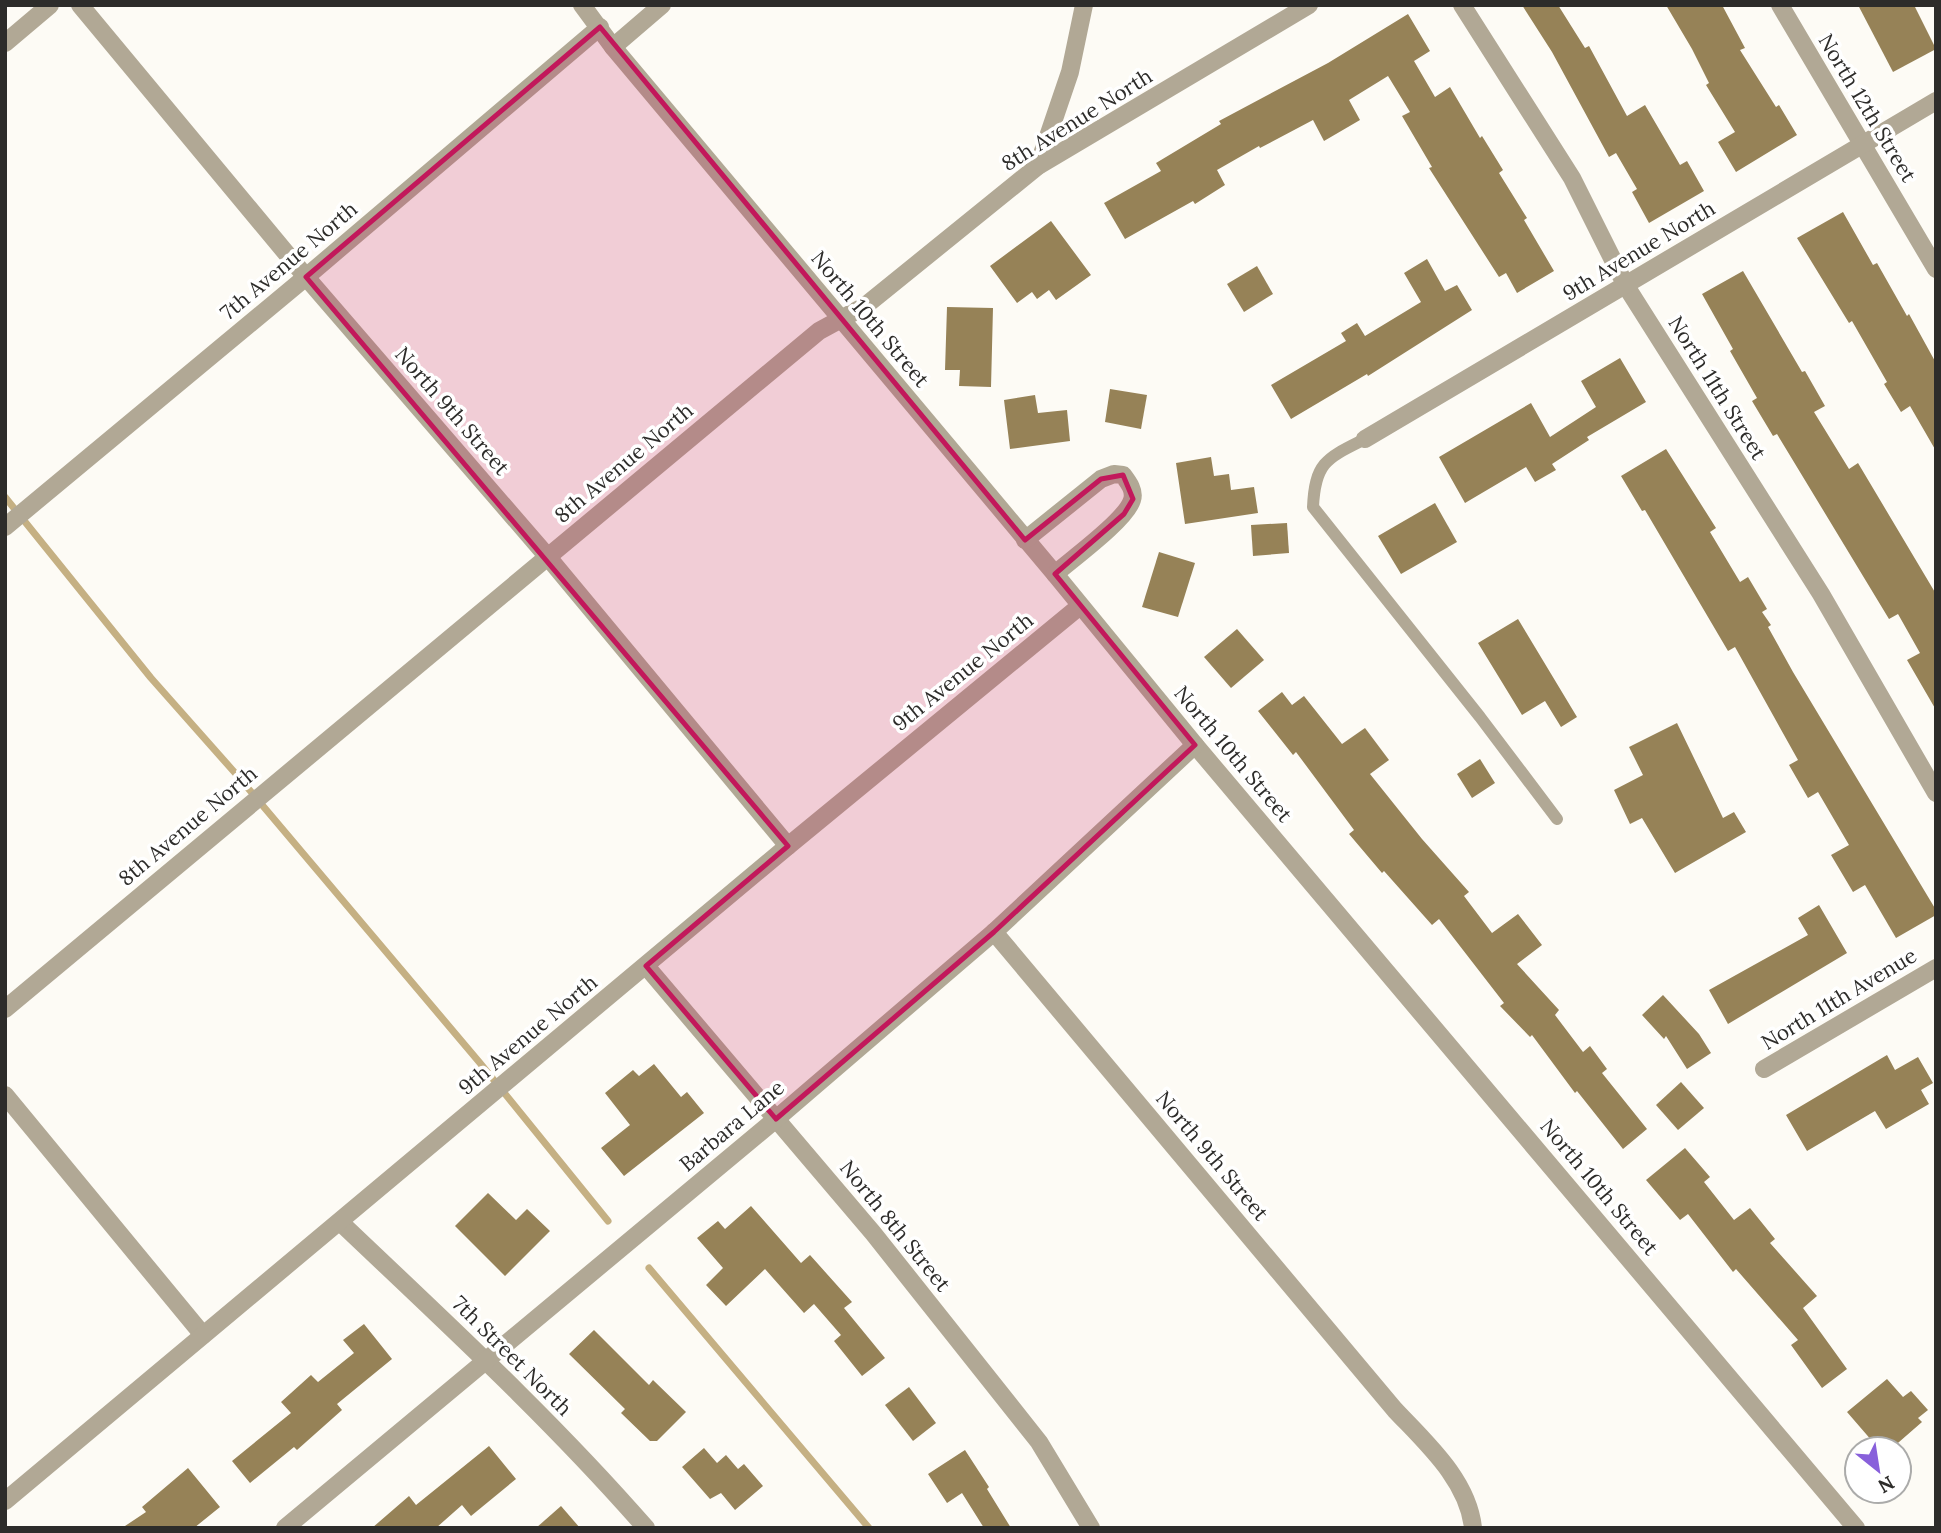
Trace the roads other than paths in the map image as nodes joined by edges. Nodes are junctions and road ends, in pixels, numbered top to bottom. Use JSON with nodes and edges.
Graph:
{"nodes":[{"id":1,"x":50,"y":5,"type":"edge"},
{"id":2,"x":80,"y":5,"type":"edge"},
{"id":3,"x":662,"y":5,"type":"edge"},
{"id":4,"x":1084,"y":5,"type":"edge"},
{"id":5,"x":1309,"y":5,"type":"edge"},
{"id":6,"x":1462,"y":5,"type":"edge"},
{"id":7,"x":1780,"y":5,"type":"edge"},
{"id":8,"x":585,"y":6,"type":"edge"},
{"id":9,"x":600,"y":27,"type":"junction"},
{"id":10,"x":5,"y":43,"type":"edge"},
{"id":11,"x":613,"y":47,"type":"junction"},
{"id":12,"x":1936,"y":101,"type":"edge"},
{"id":13,"x":1862,"y":144,"type":"junction"},
{"id":14,"x":1038,"y":166,"type":"junction"},
{"id":15,"x":1936,"y":269,"type":"edge"},
{"id":16,"x":306,"y":277,"type":"junction"},
{"id":17,"x":1626,"y":286,"type":"junction"},
{"id":18,"x":841,"y":319,"type":"junction"},
{"id":19,"x":1365,"y":439,"type":"joint"},
{"id":20,"x":5,"y":527,"type":"edge"},
{"id":21,"x":1026,"y":540,"type":"junction"},
{"id":22,"x":547,"y":556,"type":"junction"},
{"id":23,"x":1055,"y":574,"type":"junction"},
{"id":24,"x":1080,"y":606,"type":"junction"},
{"id":25,"x":1195,"y":745,"type":"junction"},
{"id":26,"x":1936,"y":793,"type":"edge"},
{"id":27,"x":1557,"y":819,"type":"dead end"},
{"id":28,"x":788,"y":846,"type":"junction"},
{"id":29,"x":994,"y":932,"type":"junction"},
{"id":30,"x":646,"y":966,"type":"junction"},
{"id":31,"x":1936,"y":968,"type":"edge"},
{"id":32,"x":5,"y":1009,"type":"edge"},
{"id":33,"x":1764,"y":1069,"type":"dead end"},
{"id":34,"x":5,"y":1095,"type":"edge"},
{"id":35,"x":776,"y":1119,"type":"junction"},
{"id":36,"x":340,"y":1222,"type":"junction"},
{"id":37,"x":203,"y":1335,"type":"junction"},
{"id":38,"x":485,"y":1360,"type":"junction"},
{"id":39,"x":5,"y":1501,"type":"edge"},
{"id":40,"x":285,"y":1528,"type":"edge"},
{"id":41,"x":646,"y":1528,"type":"edge"},
{"id":42,"x":1091,"y":1528,"type":"edge"},
{"id":43,"x":1473,"y":1528,"type":"edge"},
{"id":44,"x":1856,"y":1528,"type":"edge"}],
"edges":[{"from":1,"to":10,"type":"street"},
{"from":2,"to":16,"type":"street","name":"North 9th Street"},
{"from":3,"to":11,"type":"street"},
{"from":4,"to":14,"type":"street"},
{"from":5,"to":14,"type":"street","name":"8th Avenue North"},
{"from":6,"to":17,"type":"street","name":"North 11th Street"},
{"from":7,"to":13,"type":"street","name":"North 12th Street"},
{"from":8,"to":9,"type":"street","name":"North 10th Street"},
{"from":9,"to":11,"type":"street","name":"North 10th Street"},
{"from":9,"to":16,"type":"street","name":"7th Avenue North"},
{"from":11,"to":18,"type":"street","name":"North 10th Street"},
{"from":12,"to":13,"type":"street","name":"9th Avenue North"},
{"from":13,"to":15,"type":"street","name":"North 12th Street"},
{"from":13,"to":17,"type":"street","name":"9th Avenue North"},
{"from":14,"to":18,"type":"street","name":"8th Avenue North"},
{"from":16,"to":20,"type":"street","name":"7th Avenue North"},
{"from":16,"to":22,"type":"street","name":"North 9th Street"},
{"from":17,"to":19,"type":"street","name":"9th Avenue North"},
{"from":17,"to":26,"type":"street","name":"North 11th Street"},
{"from":18,"to":21,"type":"street","name":"North 10th Street"},
{"from":18,"to":22,"type":"street","name":"8th Avenue North"},
{"from":19,"to":27,"type":"lane"},
{"from":21,"to":23,"type":"street","name":"North 10th Street"},
{"from":21,"to":23,"type":"street"},
{"from":22,"to":28,"type":"street","name":"North 9th Street"},
{"from":22,"to":32,"type":"street","name":"8th Avenue North"},
{"from":23,"to":24,"type":"street","name":"North 10th Street"},
{"from":24,"to":25,"type":"street","name":"North 10th Street"},
{"from":24,"to":28,"type":"street","name":"9th Avenue North"},
{"from":25,"to":29,"type":"street","name":"Barbara Lane"},
{"from":25,"to":44,"type":"street","name":"North 10th Street"},
{"from":28,"to":30,"type":"street","name":"9th Avenue North"},
{"from":29,"to":35,"type":"street","name":"Barbara Lane"},
{"from":29,"to":43,"type":"street","name":"North 9th Street"},
{"from":30,"to":35,"type":"street","name":"North 8th Street"},
{"from":30,"to":36,"type":"street","name":"9th Avenue North"},
{"from":31,"to":33,"type":"street","name":"North 11th Avenue"},
{"from":34,"to":37,"type":"street"},
{"from":35,"to":38,"type":"street","name":"Barbara Lane"},
{"from":35,"to":42,"type":"street","name":"North 8th Street"},
{"from":36,"to":37,"type":"street","name":"9th Avenue North"},
{"from":36,"to":38,"type":"street","name":"7th Street North"},
{"from":37,"to":39,"type":"street","name":"9th Avenue North"},
{"from":38,"to":40,"type":"street","name":"Barbara Lane"},
{"from":38,"to":41,"type":"street","name":"7th Street North"}]}
